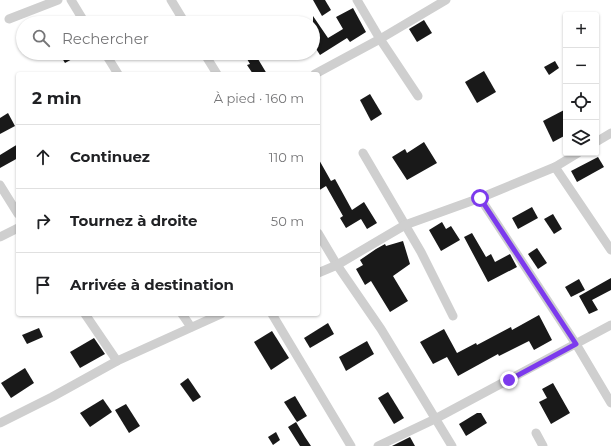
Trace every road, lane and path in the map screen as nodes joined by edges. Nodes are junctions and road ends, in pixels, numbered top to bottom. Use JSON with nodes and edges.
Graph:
{"nodes":[{"id":1,"x":58,"y":0,"type":"edge"},
{"id":2,"x":71,"y":0,"type":"edge"},
{"id":3,"x":171,"y":0,"type":"edge"},
{"id":4,"x":357,"y":0,"type":"edge"},
{"id":5,"x":446,"y":0,"type":"edge"},
{"id":6,"x":16,"y":16,"type":"edge"},
{"id":7,"x":17,"y":16,"type":"edge"},
{"id":8,"x":81,"y":16,"type":"edge"},
{"id":9,"x":181,"y":16,"type":"edge"},
{"id":10,"x":9,"y":19,"type":"dead end"},
{"id":11,"x":380,"y":39,"type":"junction"},
{"id":12,"x":109,"y":60,"type":"edge"},
{"id":13,"x":208,"y":60,"type":"edge"},
{"id":14,"x":117,"y":72,"type":"edge"},
{"id":15,"x":216,"y":72,"type":"edge"},
{"id":16,"x":319,"y":72,"type":"edge"},
{"id":17,"x":418,"y":96,"type":"dead end"},
{"id":18,"x":611,"y":133,"type":"edge"},
{"id":19,"x":599,"y":140,"type":"edge"},
{"id":20,"x":363,"y":153,"type":"dead end"},
{"id":21,"x":573,"y":156,"type":"edge"},
{"id":22,"x":555,"y":167,"type":"junction"},
{"id":23,"x":0,"y":185,"type":"edge"},
{"id":24,"x":480,"y":198,"type":"junction"},
{"id":25,"x":16,"y":211,"type":"edge"},
{"id":26,"x":405,"y":225,"type":"junction"},
{"id":27,"x":16,"y":229,"type":"edge"},
{"id":28,"x":320,"y":236,"type":"edge"},
{"id":29,"x":0,"y":237,"type":"edge"},
{"id":30,"x":611,"y":250,"type":"edge"},
{"id":31,"x":337,"y":265,"type":"junction"},
{"id":32,"x":320,"y":272,"type":"edge"},
{"id":33,"x":86,"y":316,"type":"edge"},
{"id":34,"x":183,"y":316,"type":"edge"},
{"id":35,"x":217,"y":316,"type":"edge"},
{"id":36,"x":273,"y":316,"type":"edge"},
{"id":37,"x":453,"y":316,"type":"dead end"},
{"id":38,"x":611,"y":325,"type":"edge"},
{"id":39,"x":191,"y":328,"type":"junction"},
{"id":40,"x":576,"y":344,"type":"junction"},
{"id":41,"x":117,"y":361,"type":"junction"},
{"id":42,"x":611,"y":402,"type":"edge"},
{"id":43,"x":435,"y":419,"type":"junction"},
{"id":44,"x":0,"y":423,"type":"edge"},
{"id":45,"x":536,"y":434,"type":"dead end"},
{"id":46,"x":351,"y":446,"type":"edge"},
{"id":47,"x":378,"y":446,"type":"edge"},
{"id":48,"x":452,"y":446,"type":"edge"},
{"id":49,"x":543,"y":446,"type":"edge"}],
"edges":[{"from":1,"to":7,"type":"street"},
{"from":2,"to":8,"type":"street"},
{"from":3,"to":9,"type":"street"},
{"from":4,"to":11,"type":"street"},
{"from":5,"to":11,"type":"street"},
{"from":6,"to":10,"type":"street"},
{"from":11,"to":16,"type":"street"},
{"from":11,"to":17,"type":"street"},
{"from":12,"to":14,"type":"street"},
{"from":13,"to":15,"type":"street"},
{"from":18,"to":19,"type":"street"},
{"from":20,"to":26,"type":"street"},
{"from":21,"to":22,"type":"street"},
{"from":22,"to":24,"type":"street"},
{"from":22,"to":30,"type":"street"},
{"from":23,"to":25,"type":"street"},
{"from":24,"to":26,"type":"street"},
{"from":24,"to":40,"type":"street"},
{"from":26,"to":31,"type":"street"},
{"from":26,"to":37,"type":"street"},
{"from":27,"to":29,"type":"street"},
{"from":28,"to":31,"type":"street"},
{"from":31,"to":32,"type":"street"},
{"from":31,"to":43,"type":"street"},
{"from":33,"to":41,"type":"street"},
{"from":34,"to":39,"type":"street"},
{"from":35,"to":39,"type":"street"},
{"from":36,"to":46,"type":"street"},
{"from":38,"to":40,"type":"street"},
{"from":39,"to":41,"type":"street"},
{"from":40,"to":42,"type":"street"},
{"from":40,"to":43,"type":"street"},
{"from":41,"to":44,"type":"street"},
{"from":43,"to":47,"type":"street"},
{"from":43,"to":48,"type":"street"},
{"from":45,"to":49,"type":"street"}]}
